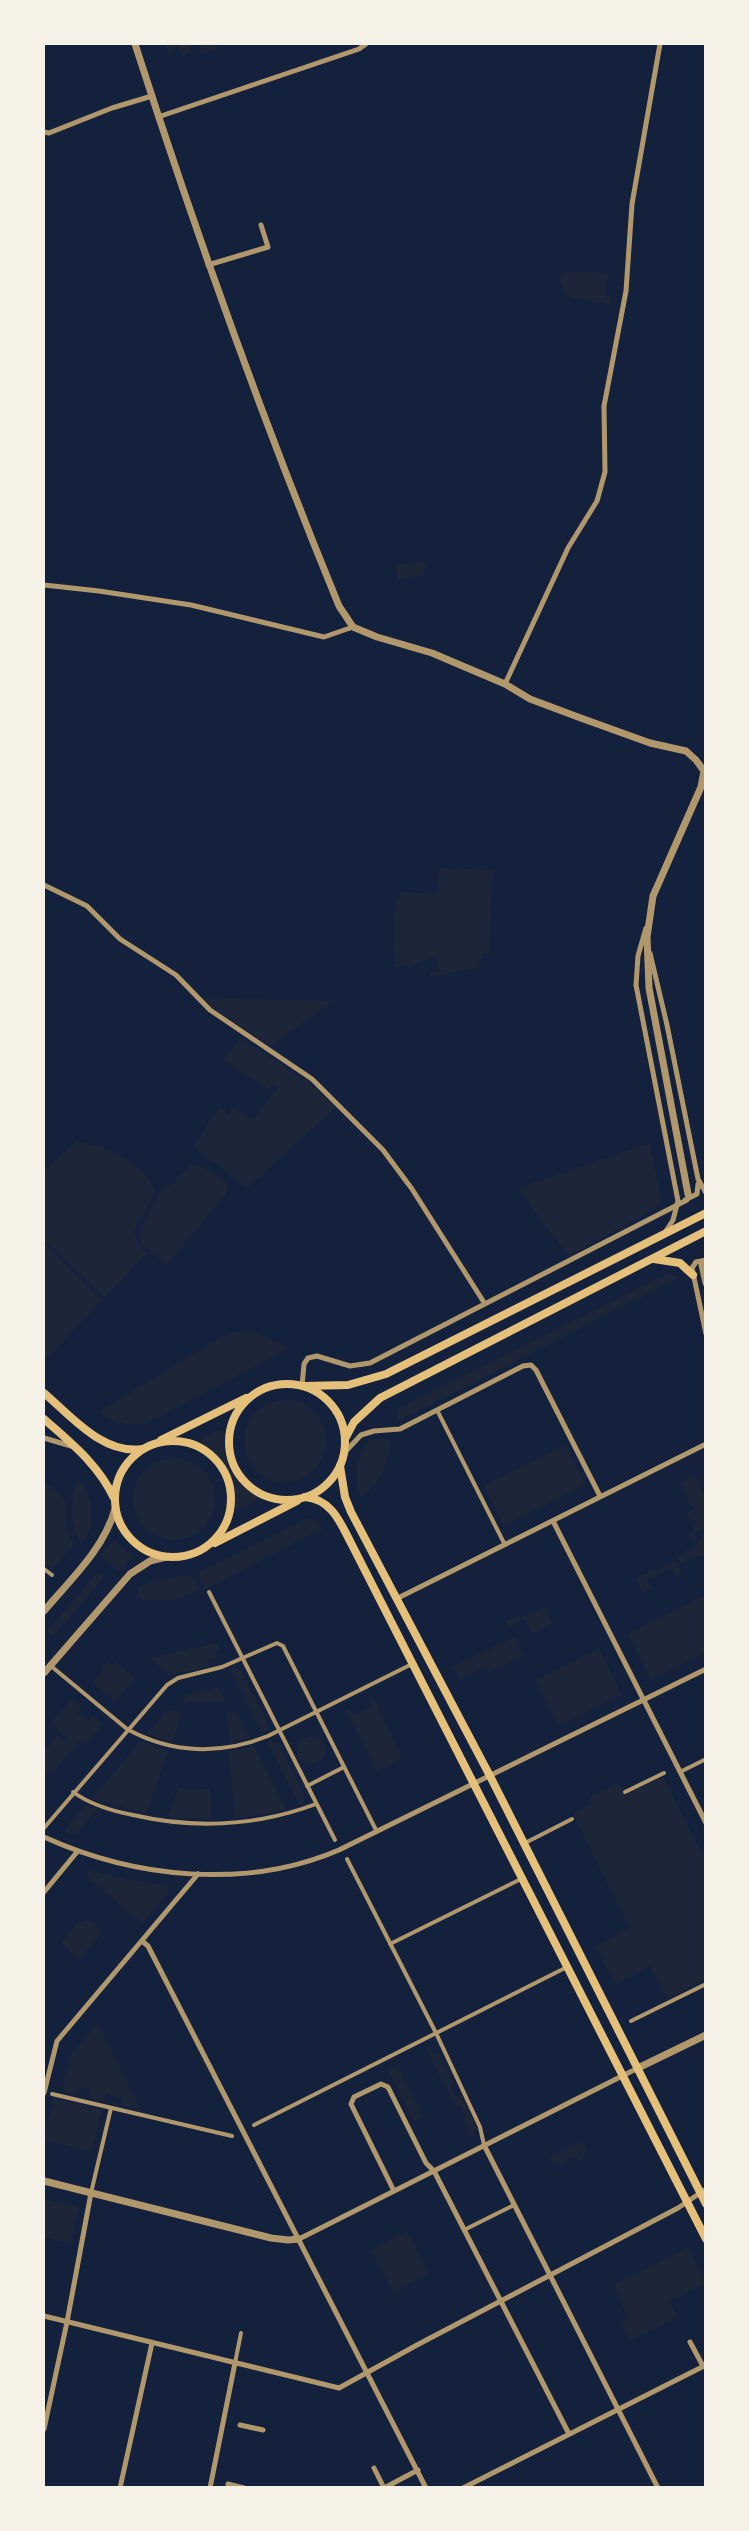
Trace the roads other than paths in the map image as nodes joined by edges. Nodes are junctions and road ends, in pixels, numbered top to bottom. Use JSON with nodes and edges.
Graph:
{"nodes":[{"id":1,"x":135,"y":44,"type":"edge"},
{"id":2,"x":366,"y":44,"type":"edge"},
{"id":3,"x":660,"y":44,"type":"edge"},
{"id":4,"x":152,"y":96,"type":"junction"},
{"id":5,"x":158,"y":117,"type":"junction"},
{"id":6,"x":44,"y":132,"type":"edge"},
{"id":7,"x":261,"y":225,"type":"dead end"},
{"id":8,"x":208,"y":265,"type":"junction"},
{"id":9,"x":44,"y":585,"type":"edge"},
{"id":10,"x":353,"y":627,"type":"junction"},
{"id":11,"x":505,"y":684,"type":"junction"},
{"id":12,"x":44,"y":885,"type":"edge"},
{"id":13,"x":648,"y":923,"type":"junction"},
{"id":14,"x":647,"y":937,"type":"junction"},
{"id":15,"x":698,"y":1179,"type":"junction"},
{"id":16,"x":676,"y":1192,"type":"junction"},
{"id":17,"x":705,"y":1192,"type":"edge"},
{"id":18,"x":688,"y":1197,"type":"junction"},
{"id":19,"x":677,"y":1205,"type":"junction"},
{"id":20,"x":663,"y":1212,"type":"junction"},
{"id":21,"x":705,"y":1213,"type":"edge"},
{"id":22,"x":674,"y":1218,"type":"junction"},
{"id":23,"x":705,"y":1231,"type":"edge"},
{"id":24,"x":661,"y":1236,"type":"junction"},
{"id":25,"x":650,"y":1259,"type":"junction"},
{"id":26,"x":704,"y":1262,"type":"edge"},
{"id":27,"x":693,"y":1275,"type":"junction"},
{"id":28,"x":705,"y":1284,"type":"edge"},
{"id":29,"x":485,"y":1304,"type":"junction"},
{"id":30,"x":705,"y":1334,"type":"edge"},
{"id":31,"x":303,"y":1386,"type":"junction"},
{"id":32,"x":264,"y":1389,"type":"junction"},
{"id":33,"x":44,"y":1393,"type":"edge"},
{"id":34,"x":436,"y":1410,"type":"junction"},
{"id":35,"x":44,"y":1419,"type":"edge"},
{"id":36,"x":44,"y":1438,"type":"edge"},
{"id":37,"x":345,"y":1439,"type":"junction"},
{"id":38,"x":705,"y":1444,"type":"edge"},
{"id":39,"x":148,"y":1447,"type":"junction"},
{"id":40,"x":78,"y":1448,"type":"junction"},
{"id":41,"x":345,"y":1452,"type":"junction"},
{"id":42,"x":340,"y":1466,"type":"junction"},
{"id":43,"x":600,"y":1496,"type":"junction"},
{"id":44,"x":115,"y":1498,"type":"junction"},
{"id":45,"x":304,"y":1498,"type":"junction"},
{"id":46,"x":115,"y":1509,"type":"junction"},
{"id":47,"x":553,"y":1521,"type":"junction"},
{"id":48,"x":505,"y":1545,"type":"junction"},
{"id":49,"x":206,"y":1547,"type":"junction"},
{"id":50,"x":166,"y":1557,"type":"junction"},
{"id":51,"x":44,"y":1569,"type":"edge"},
{"id":52,"x":52,"y":1575,"type":"dead end"},
{"id":53,"x":209,"y":1592,"type":"dead end"},
{"id":54,"x":398,"y":1598,"type":"junction"},
{"id":55,"x":44,"y":1611,"type":"edge"},
{"id":56,"x":241,"y":1658,"type":"junction"},
{"id":57,"x":413,"y":1664,"type":"junction"},
{"id":58,"x":50,"y":1666,"type":"junction"},
{"id":59,"x":705,"y":1669,"type":"edge"},
{"id":60,"x":44,"y":1673,"type":"edge"},
{"id":61,"x":643,"y":1701,"type":"junction"},
{"id":62,"x":316,"y":1711,"type":"junction"},
{"id":63,"x":127,"y":1729,"type":"junction"},
{"id":64,"x":279,"y":1731,"type":"junction"},
{"id":65,"x":705,"y":1759,"type":"edge"},
{"id":66,"x":344,"y":1767,"type":"junction"},
{"id":67,"x":679,"y":1772,"type":"junction"},
{"id":68,"x":664,"y":1773,"type":"dead end"},
{"id":69,"x":490,"y":1776,"type":"junction"},
{"id":70,"x":474,"y":1784,"type":"junction"},
{"id":71,"x":307,"y":1786,"type":"junction"},
{"id":72,"x":74,"y":1792,"type":"junction"},
{"id":73,"x":625,"y":1792,"type":"dead end"},
{"id":74,"x":316,"y":1804,"type":"junction"},
{"id":75,"x":572,"y":1819,"type":"dead end"},
{"id":76,"x":705,"y":1823,"type":"edge"},
{"id":77,"x":44,"y":1828,"type":"edge"},
{"id":78,"x":376,"y":1832,"type":"junction"},
{"id":79,"x":44,"y":1837,"type":"edge"},
{"id":80,"x":335,"y":1840,"type":"dead end"},
{"id":81,"x":524,"y":1844,"type":"junction"},
{"id":82,"x":77,"y":1852,"type":"junction"},
{"id":83,"x":347,"y":1859,"type":"dead end"},
{"id":84,"x":198,"y":1874,"type":"junction"},
{"id":85,"x":522,"y":1878,"type":"junction"},
{"id":86,"x":44,"y":1892,"type":"edge"},
{"id":87,"x":142,"y":1941,"type":"junction"},
{"id":88,"x":390,"y":1944,"type":"junction"},
{"id":89,"x":567,"y":1967,"type":"junction"},
{"id":90,"x":705,"y":1984,"type":"edge"},
{"id":91,"x":631,"y":2021,"type":"dead end"},
{"id":92,"x":436,"y":2033,"type":"junction"},
{"id":93,"x":705,"y":2035,"type":"edge"},
{"id":94,"x":638,"y":2068,"type":"junction"},
{"id":95,"x":623,"y":2076,"type":"junction"},
{"id":96,"x":45,"y":2083,"type":"edge"},
{"id":97,"x":44,"y":2092,"type":"edge"},
{"id":98,"x":52,"y":2094,"type":"dead end"},
{"id":99,"x":111,"y":2108,"type":"junction"},
{"id":100,"x":254,"y":2125,"type":"dead end"},
{"id":101,"x":232,"y":2136,"type":"dead end"},
{"id":102,"x":484,"y":2145,"type":"junction"},
{"id":103,"x":434,"y":2171,"type":"junction"},
{"id":104,"x":44,"y":2181,"type":"edge"},
{"id":105,"x":703,"y":2190,"type":"edge"},
{"id":106,"x":394,"y":2191,"type":"junction"},
{"id":107,"x":91,"y":2193,"type":"junction"},
{"id":108,"x":687,"y":2203,"type":"junction"},
{"id":109,"x":705,"y":2204,"type":"edge"},
{"id":110,"x":514,"y":2205,"type":"junction"},
{"id":111,"x":464,"y":2230,"type":"junction"},
{"id":112,"x":298,"y":2239,"type":"junction"},
{"id":113,"x":705,"y":2239,"type":"edge"},
{"id":114,"x":551,"y":2276,"type":"junction"},
{"id":115,"x":501,"y":2301,"type":"junction"},
{"id":116,"x":44,"y":2316,"type":"edge"},
{"id":117,"x":67,"y":2322,"type":"junction"},
{"id":118,"x":241,"y":2333,"type":"dead end"},
{"id":119,"x":690,"y":2342,"type":"dead end"},
{"id":120,"x":152,"y":2343,"type":"junction"},
{"id":121,"x":235,"y":2363,"type":"junction"},
{"id":122,"x":704,"y":2366,"type":"edge"},
{"id":123,"x":366,"y":2373,"type":"junction"},
{"id":124,"x":618,"y":2409,"type":"junction"},
{"id":125,"x":240,"y":2425,"type":"dead end"},
{"id":126,"x":44,"y":2429,"type":"edge"},
{"id":127,"x":263,"y":2430,"type":"dead end"},
{"id":128,"x":569,"y":2434,"type":"junction"},
{"id":129,"x":374,"y":2468,"type":"dead end"},
{"id":130,"x":418,"y":2470,"type":"junction"},
{"id":131,"x":213,"y":2484,"type":"edge"},
{"id":132,"x":228,"y":2484,"type":"dead end"},
{"id":133,"x":120,"y":2487,"type":"edge"},
{"id":134,"x":244,"y":2487,"type":"edge"},
{"id":135,"x":426,"y":2487,"type":"edge"},
{"id":136,"x":463,"y":2487,"type":"edge"},
{"id":137,"x":658,"y":2487,"type":"edge"}],
"edges":[{"from":1,"to":4,"type":"street"},
{"from":2,"to":5,"type":"street"},
{"from":3,"to":11,"type":"street"},
{"from":4,"to":5,"type":"street"},
{"from":4,"to":6,"type":"street"},
{"from":5,"to":8,"type":"street"},
{"from":7,"to":8,"type":"street"},
{"from":8,"to":10,"type":"street"},
{"from":9,"to":10,"type":"street"},
{"from":10,"to":11,"type":"street"},
{"from":11,"to":13,"type":"street"},
{"from":12,"to":29,"type":"street"},
{"from":13,"to":14,"type":"street"},
{"from":13,"to":16,"type":"street"},
{"from":14,"to":15,"type":"street"},
{"from":14,"to":18,"type":"street"},
{"from":15,"to":17,"type":"street"},
{"from":15,"to":18,"type":"street"},
{"from":16,"to":18,"type":"street"},
{"from":16,"to":19,"type":"street"},
{"from":18,"to":19,"type":"street"},
{"from":19,"to":20,"type":"street"},
{"from":19,"to":22,"type":"street"},
{"from":20,"to":22,"type":"street"},
{"from":20,"to":29,"type":"street"},
{"from":21,"to":24,"type":"main road"},
{"from":22,"to":24,"type":"street"},
{"from":23,"to":25,"type":"main road"},
{"from":24,"to":31,"type":"main road"},
{"from":25,"to":27,"type":"main road"},
{"from":25,"to":37,"type":"main road"},
{"from":26,"to":27,"type":"street"},
{"from":26,"to":28,"type":"street"},
{"from":27,"to":30,"type":"street"},
{"from":29,"to":31,"type":"street"},
{"from":31,"to":32,"type":"main road"},
{"from":31,"to":37,"type":"main road"},
{"from":32,"to":39,"type":"main road"},
{"from":32,"to":45,"type":"main road"},
{"from":33,"to":39,"type":"main road"},
{"from":34,"to":41,"type":"street"},
{"from":34,"to":43,"type":"street"},
{"from":34,"to":48,"type":"street"},
{"from":35,"to":40,"type":"main road"},
{"from":36,"to":40,"type":"street"},
{"from":37,"to":41,"type":"main road"},
{"from":38,"to":43,"type":"street"},
{"from":39,"to":44,"type":"main road"},
{"from":39,"to":49,"type":"main road"},
{"from":40,"to":44,"type":"main road"},
{"from":41,"to":42,"type":"main road"},
{"from":42,"to":45,"type":"main road"},
{"from":42,"to":54,"type":"main road"},
{"from":43,"to":47,"type":"street"},
{"from":44,"to":46,"type":"main road"},
{"from":45,"to":49,"type":"main road"},
{"from":45,"to":57,"type":"main road"},
{"from":46,"to":50,"type":"main road"},
{"from":46,"to":55,"type":"street"},
{"from":47,"to":48,"type":"street"},
{"from":47,"to":61,"type":"street"},
{"from":48,"to":54,"type":"street"},
{"from":49,"to":50,"type":"main road"},
{"from":50,"to":58,"type":"street"},
{"from":51,"to":52,"type":"street"},
{"from":53,"to":56,"type":"street"},
{"from":54,"to":69,"type":"main road"},
{"from":56,"to":62,"type":"street"},
{"from":56,"to":63,"type":"street"},
{"from":56,"to":64,"type":"street"},
{"from":57,"to":62,"type":"street"},
{"from":57,"to":70,"type":"main road"},
{"from":58,"to":60,"type":"street"},
{"from":58,"to":63,"type":"street"},
{"from":59,"to":61,"type":"street"},
{"from":61,"to":67,"type":"street"},
{"from":61,"to":69,"type":"street"},
{"from":62,"to":64,"type":"street"},
{"from":62,"to":66,"type":"street"},
{"from":63,"to":64,"type":"street"},
{"from":63,"to":72,"type":"street"},
{"from":64,"to":71,"type":"street"},
{"from":65,"to":67,"type":"street"},
{"from":66,"to":71,"type":"street"},
{"from":66,"to":78,"type":"street"},
{"from":67,"to":76,"type":"street"},
{"from":68,"to":73,"type":"street"},
{"from":69,"to":70,"type":"street"},
{"from":69,"to":81,"type":"main road"},
{"from":70,"to":78,"type":"street"},
{"from":70,"to":85,"type":"main road"},
{"from":71,"to":74,"type":"street"},
{"from":72,"to":74,"type":"street"},
{"from":72,"to":77,"type":"street"},
{"from":74,"to":80,"type":"street"},
{"from":75,"to":81,"type":"street"},
{"from":78,"to":84,"type":"street"},
{"from":79,"to":82,"type":"street"},
{"from":81,"to":94,"type":"main road"},
{"from":82,"to":84,"type":"street"},
{"from":82,"to":86,"type":"street"},
{"from":83,"to":88,"type":"street"},
{"from":84,"to":87,"type":"street"},
{"from":85,"to":88,"type":"street"},
{"from":85,"to":89,"type":"main road"},
{"from":87,"to":96,"type":"street"},
{"from":87,"to":112,"type":"street"},
{"from":88,"to":92,"type":"street"},
{"from":89,"to":92,"type":"street"},
{"from":89,"to":95,"type":"main road"},
{"from":90,"to":91,"type":"street"},
{"from":92,"to":100,"type":"street"},
{"from":92,"to":102,"type":"street"},
{"from":93,"to":94,"type":"street"},
{"from":94,"to":95,"type":"street"},
{"from":94,"to":105,"type":"main road"},
{"from":95,"to":102,"type":"street"},
{"from":95,"to":108,"type":"main road"},
{"from":96,"to":97,"type":"street"},
{"from":98,"to":99,"type":"street"},
{"from":99,"to":101,"type":"street"},
{"from":99,"to":107,"type":"street"},
{"from":102,"to":103,"type":"street"},
{"from":102,"to":110,"type":"street"},
{"from":103,"to":106,"type":"street"},
{"from":103,"to":106,"type":"street"},
{"from":103,"to":111,"type":"street"},
{"from":104,"to":107,"type":"street"},
{"from":105,"to":108,"type":"street"},
{"from":105,"to":109,"type":"main road"},
{"from":106,"to":112,"type":"street"},
{"from":107,"to":112,"type":"street"},
{"from":107,"to":117,"type":"street"},
{"from":108,"to":113,"type":"main road"},
{"from":108,"to":114,"type":"street"},
{"from":110,"to":111,"type":"street"},
{"from":110,"to":114,"type":"street"},
{"from":111,"to":115,"type":"street"},
{"from":112,"to":123,"type":"street"},
{"from":114,"to":115,"type":"street"},
{"from":114,"to":124,"type":"street"},
{"from":115,"to":123,"type":"street"},
{"from":115,"to":128,"type":"street"},
{"from":116,"to":117,"type":"street"},
{"from":117,"to":120,"type":"street"},
{"from":117,"to":126,"type":"street"},
{"from":118,"to":121,"type":"street"},
{"from":119,"to":122,"type":"street"},
{"from":120,"to":121,"type":"street"},
{"from":120,"to":133,"type":"street"},
{"from":121,"to":123,"type":"street"},
{"from":121,"to":131,"type":"street"},
{"from":122,"to":124,"type":"street"},
{"from":123,"to":130,"type":"street"},
{"from":124,"to":128,"type":"street"},
{"from":124,"to":137,"type":"street"},
{"from":125,"to":127,"type":"street"},
{"from":128,"to":136,"type":"street"},
{"from":129,"to":130,"type":"street"},
{"from":130,"to":135,"type":"street"},
{"from":132,"to":134,"type":"street"}]}
